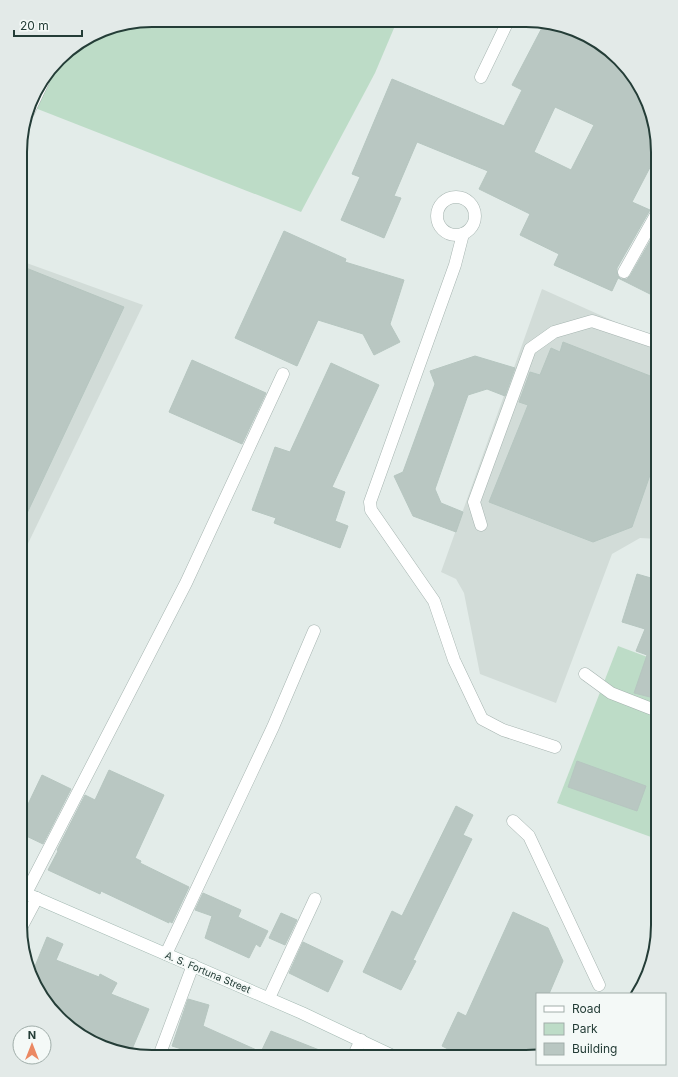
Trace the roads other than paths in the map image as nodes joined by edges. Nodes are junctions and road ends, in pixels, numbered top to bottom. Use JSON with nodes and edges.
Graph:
{"nodes":[{"id":1,"x":505,"y":27,"type":"edge"},
{"id":2,"x":481,"y":77,"type":"dead end"},
{"id":3,"x":651,"y":224,"type":"edge"},
{"id":4,"x":463,"y":234,"type":"dead end"},
{"id":5,"x":624,"y":272,"type":"dead end"},
{"id":6,"x":651,"y":341,"type":"edge"},
{"id":7,"x":283,"y":374,"type":"dead end"},
{"id":8,"x":481,"y":525,"type":"dead end"},
{"id":9,"x":314,"y":631,"type":"dead end"},
{"id":10,"x":585,"y":674,"type":"dead end"},
{"id":11,"x":651,"y":709,"type":"edge"},
{"id":12,"x":555,"y":747,"type":"dead end"},
{"id":13,"x":513,"y":821,"type":"dead end"},
{"id":14,"x":28,"y":894,"type":"edge"},
{"id":15,"x":315,"y":899,"type":"dead end"},
{"id":16,"x":166,"y":954,"type":"junction"},
{"id":17,"x":193,"y":965,"type":"junction"},
{"id":18,"x":599,"y":985,"type":"dead end"},
{"id":19,"x":269,"y":998,"type":"junction"},
{"id":20,"x":361,"y":1040,"type":"junction"},
{"id":21,"x":161,"y":1050,"type":"edge"},
{"id":22,"x":356,"y":1050,"type":"edge"},
{"id":23,"x":381,"y":1050,"type":"edge"}],
"edges":[{"from":1,"to":2,"type":"street"},
{"from":3,"to":5,"type":"street"},
{"from":4,"to":12,"type":"street"},
{"from":6,"to":8,"type":"street"},
{"from":7,"to":14,"type":"street"},
{"from":9,"to":16,"type":"street"},
{"from":10,"to":11,"type":"street"},
{"from":13,"to":18,"type":"street"},
{"from":14,"to":16,"type":"street","name":"A. S. Fortuna Street"},
{"from":15,"to":19,"type":"street"},
{"from":16,"to":17,"type":"street","name":"A. S. Fortuna Street"},
{"from":17,"to":19,"type":"street","name":"A. S. Fortuna Street"},
{"from":17,"to":21,"type":"street"},
{"from":19,"to":20,"type":"street","name":"A. S. Fortuna Street"},
{"from":20,"to":22,"type":"street"},
{"from":20,"to":23,"type":"street","name":"A. S. Fortuna Street"}]}
